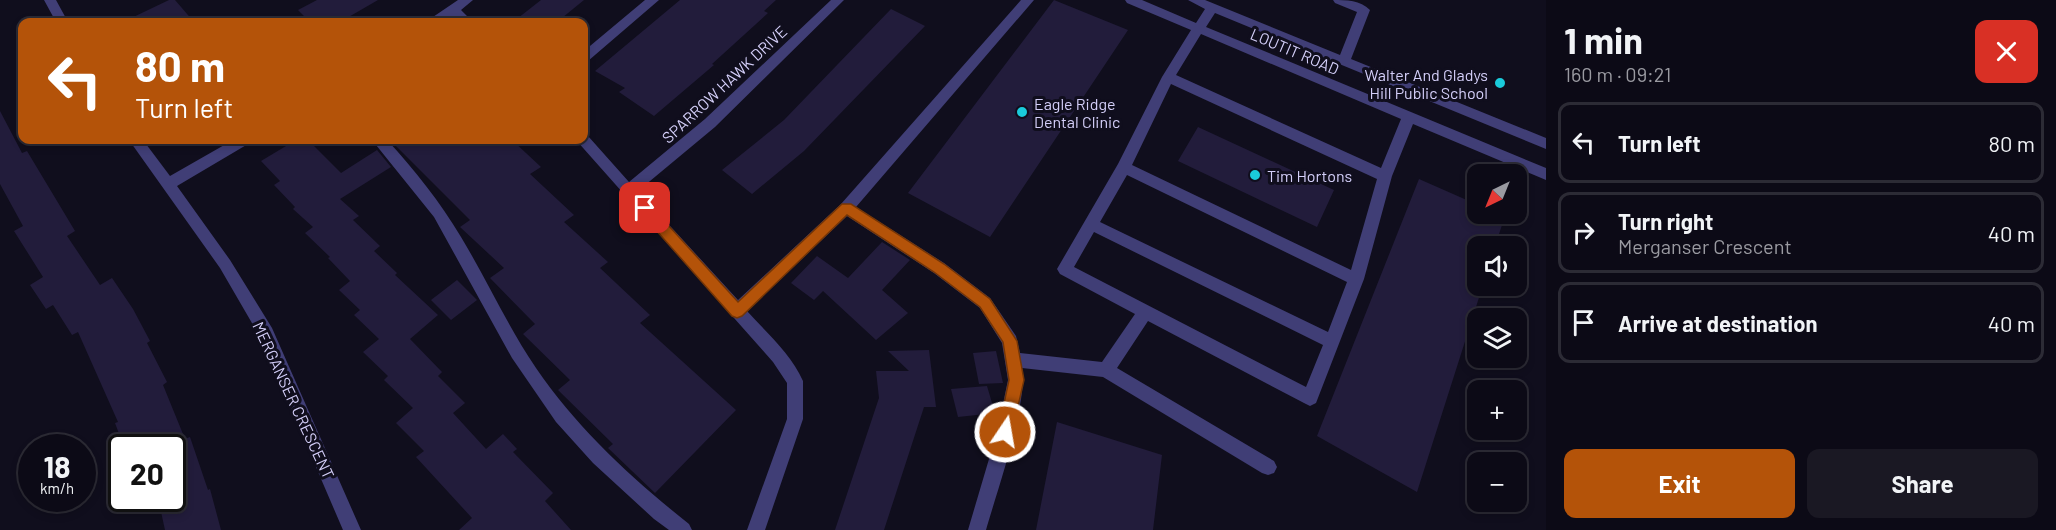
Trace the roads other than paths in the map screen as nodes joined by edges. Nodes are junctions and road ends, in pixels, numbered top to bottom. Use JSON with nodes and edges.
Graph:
{"nodes":[{"id":1,"x":50,"y":0,"type":"edge"},
{"id":2,"x":467,"y":0,"type":"edge"},
{"id":3,"x":653,"y":0,"type":"edge"},
{"id":4,"x":838,"y":0,"type":"edge"},
{"id":5,"x":1028,"y":0,"type":"edge"},
{"id":6,"x":1131,"y":0,"type":"edge"},
{"id":7,"x":1194,"y":0,"type":"edge"},
{"id":8,"x":1339,"y":0,"type":"edge"},
{"id":9,"x":1212,"y":8,"type":"junction"},
{"id":10,"x":454,"y":10,"type":"junction"},
{"id":11,"x":60,"y":18,"type":"edge"},
{"id":12,"x":441,"y":18,"type":"edge"},
{"id":13,"x":463,"y":18,"type":"edge"},
{"id":14,"x":1199,"y":28,"type":"junction"},
{"id":15,"x":588,"y":55,"type":"edge"},
{"id":16,"x":1344,"y":62,"type":"junction"},
{"id":17,"x":1168,"y":77,"type":"junction"},
{"id":18,"x":1409,"y":116,"type":"junction"},
{"id":19,"x":139,"y":144,"type":"edge"},
{"id":20,"x":236,"y":144,"type":"edge"},
{"id":21,"x":383,"y":144,"type":"edge"},
{"id":22,"x":587,"y":144,"type":"edge"},
{"id":23,"x":1546,"y":144,"type":"edge"},
{"id":24,"x":1124,"y":167,"type":"junction"},
{"id":25,"x":1546,"y":174,"type":"edge"},
{"id":26,"x":1385,"y":176,"type":"junction"},
{"id":27,"x":169,"y":184,"type":"junction"},
{"id":28,"x":629,"y":190,"type":"junction"},
{"id":29,"x":846,"y":208,"type":"junction"},
{"id":30,"x":1091,"y":224,"type":"junction"},
{"id":31,"x":1356,"y":279,"type":"junction"},
{"id":32,"x":1146,"y":311,"type":"junction"},
{"id":33,"x":737,"y":312,"type":"junction"},
{"id":34,"x":1332,"y":342,"type":"junction"},
{"id":35,"x":1013,"y":360,"type":"junction"},
{"id":36,"x":1106,"y":370,"type":"junction"},
{"id":37,"x":1268,"y":467,"type":"dead end"},
{"id":38,"x":352,"y":530,"type":"edge"},
{"id":39,"x":683,"y":530,"type":"edge"},
{"id":40,"x":756,"y":530,"type":"edge"},
{"id":41,"x":977,"y":530,"type":"edge"}],
"edges":[{"from":1,"to":11,"type":"street"},
{"from":2,"to":10,"type":"street"},
{"from":3,"to":15,"type":"street"},
{"from":4,"to":28,"type":"street","name":"SPARROW HAWK DRIVE"},
{"from":5,"to":29,"type":"street"},
{"from":6,"to":14,"type":"street","name":"LOUTIT ROAD"},
{"from":7,"to":9,"type":"street","name":"LOUTIT ROAD"},
{"from":8,"to":16,"type":"street"},
{"from":9,"to":14,"type":"street"},
{"from":9,"to":16,"type":"street","name":"LOUTIT ROAD"},
{"from":10,"to":12,"type":"street"},
{"from":10,"to":13,"type":"street"},
{"from":14,"to":17,"type":"street"},
{"from":14,"to":18,"type":"street","name":"LOUTIT ROAD"},
{"from":16,"to":23,"type":"street","name":"LOUTIT ROAD"},
{"from":17,"to":24,"type":"street"},
{"from":17,"to":26,"type":"street"},
{"from":18,"to":25,"type":"street","name":"LOUTIT ROAD"},
{"from":18,"to":26,"type":"street"},
{"from":19,"to":27,"type":"street","name":"MERGANSER CRESCENT"},
{"from":20,"to":27,"type":"street"},
{"from":21,"to":39,"type":"street"},
{"from":22,"to":28,"type":"street"},
{"from":24,"to":30,"type":"street"},
{"from":24,"to":31,"type":"street"},
{"from":26,"to":31,"type":"street"},
{"from":27,"to":38,"type":"street","name":"MERGANSER CRESCENT"},
{"from":28,"to":33,"type":"street"},
{"from":29,"to":33,"type":"street"},
{"from":29,"to":35,"type":"street"},
{"from":30,"to":32,"type":"street"},
{"from":30,"to":34,"type":"street"},
{"from":31,"to":34,"type":"street"},
{"from":32,"to":34,"type":"street"},
{"from":32,"to":36,"type":"street"},
{"from":33,"to":40,"type":"street"},
{"from":35,"to":36,"type":"street"},
{"from":35,"to":41,"type":"street"},
{"from":36,"to":37,"type":"street"}]}
